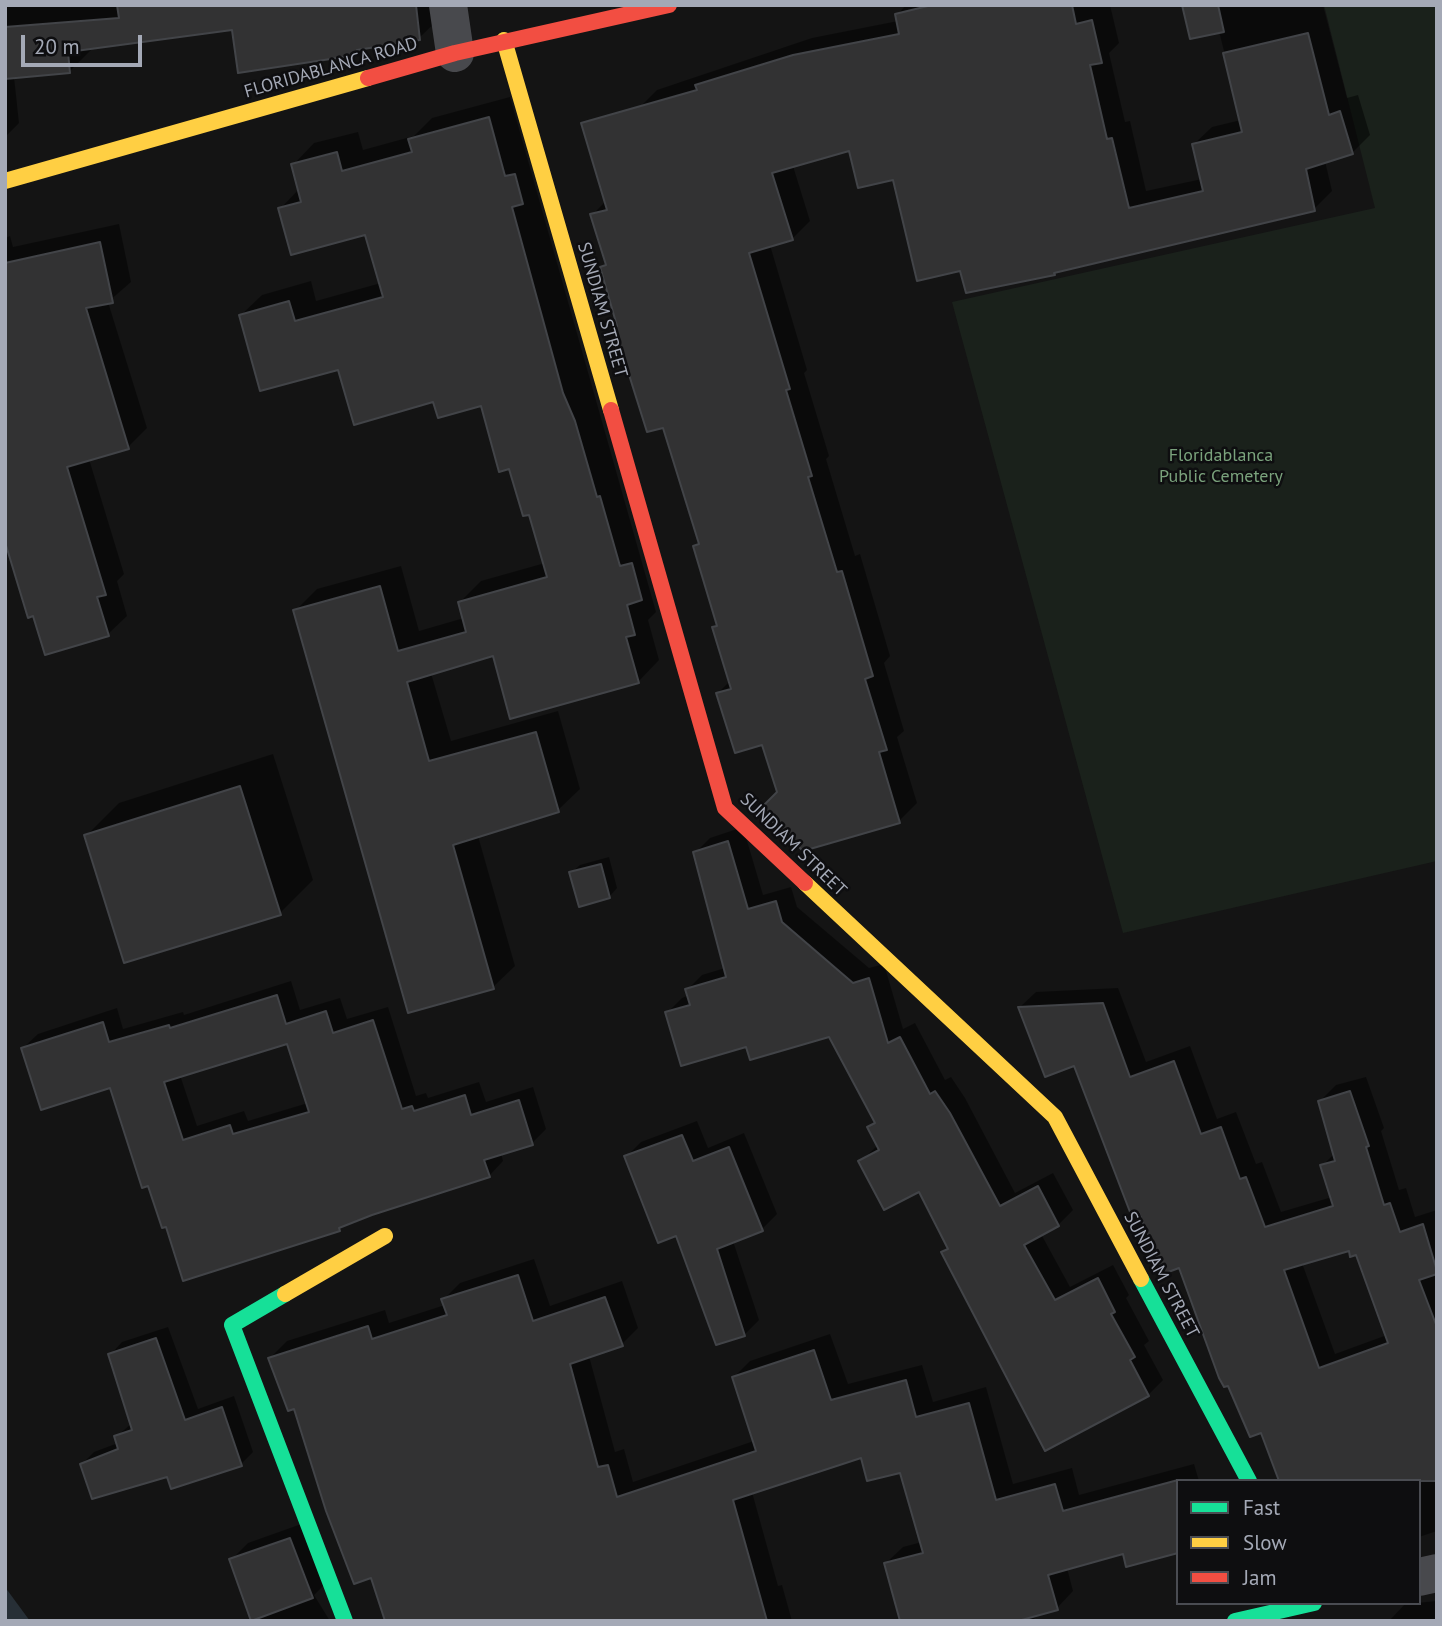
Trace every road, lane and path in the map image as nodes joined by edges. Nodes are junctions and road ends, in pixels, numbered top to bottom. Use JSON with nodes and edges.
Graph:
{"nodes":[{"id":1,"x":448,"y":5,"type":"edge"},
{"id":2,"x":669,"y":5,"type":"edge"},
{"id":3,"x":504,"y":40,"type":"junction"},
{"id":4,"x":455,"y":53,"type":"junction"},
{"id":5,"x":5,"y":181,"type":"edge"},
{"id":6,"x":385,"y":1236,"type":"dead end"},
{"id":7,"x":1248,"y":1479,"type":"edge"},
{"id":8,"x":1305,"y":1605,"type":"edge"},
{"id":9,"x":345,"y":1621,"type":"edge"},
{"id":10,"x":1235,"y":1621,"type":"edge"}],
"edges":[{"from":1,"to":4,"type":"street"},
{"from":2,"to":3,"type":"street","name":"FLORIDABLANCA ROAD"},
{"from":3,"to":4,"type":"street","name":"FLORIDABLANCA ROAD"},
{"from":3,"to":7,"type":"street","name":"SUNDIAM STREET"},
{"from":4,"to":5,"type":"street","name":"FLORIDABLANCA ROAD"},
{"from":6,"to":9,"type":"street"},
{"from":8,"to":10,"type":"street"}]}
